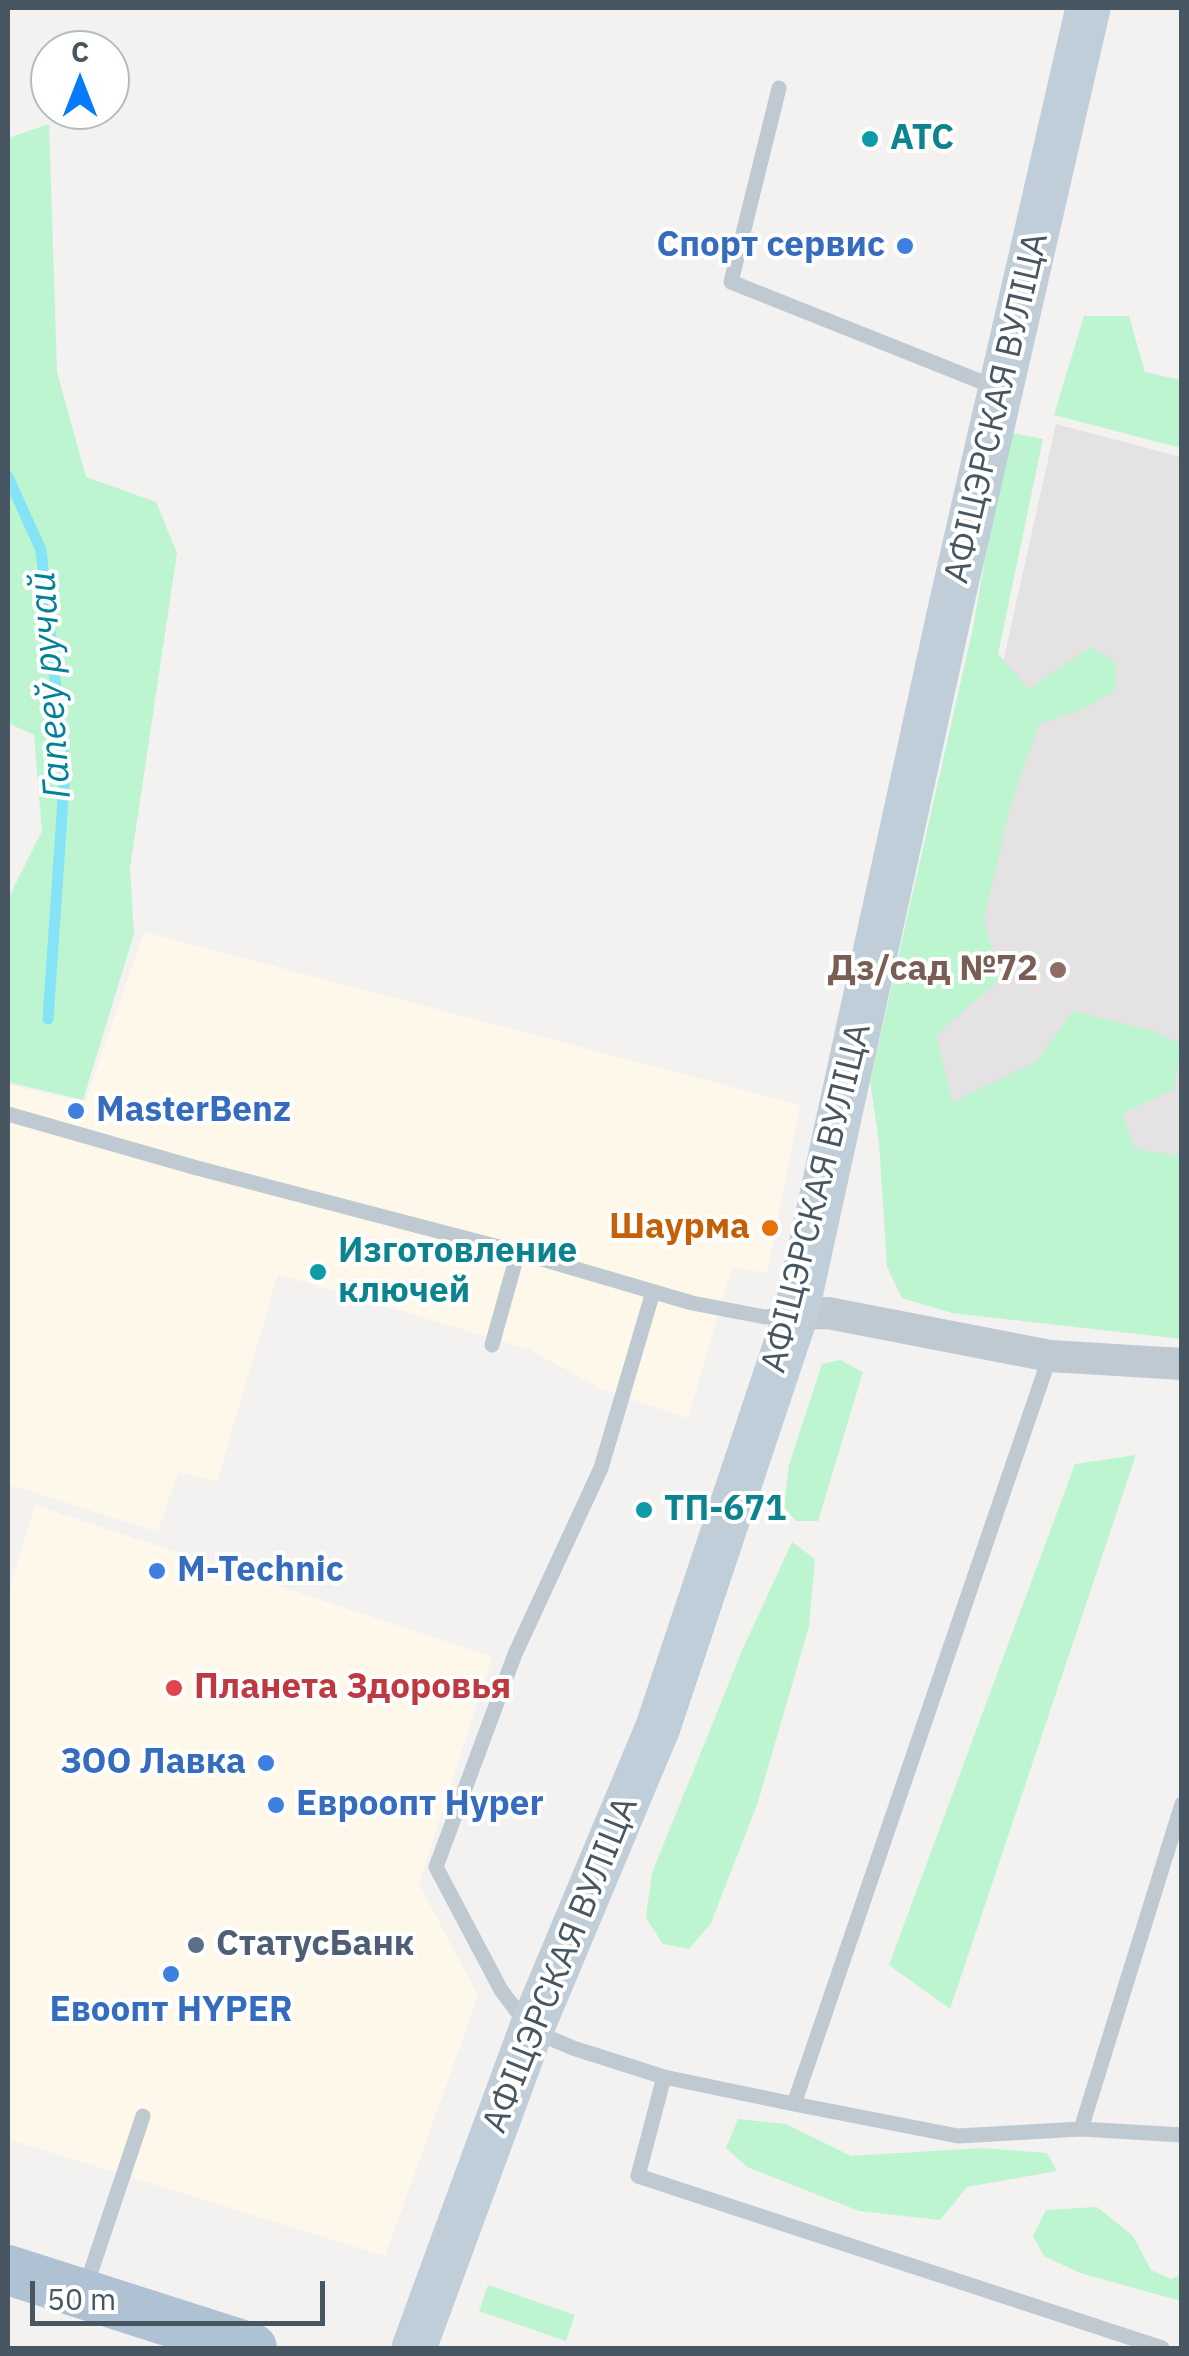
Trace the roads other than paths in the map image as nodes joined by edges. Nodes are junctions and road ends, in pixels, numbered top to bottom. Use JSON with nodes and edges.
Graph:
{"nodes":[{"id":1,"x":1088,"y":8,"type":"edge"},
{"id":2,"x":779,"y":88,"type":"dead end"},
{"id":3,"x":1001,"y":390,"type":"junction"},
{"id":4,"x":8,"y":1114,"type":"edge"},
{"id":5,"x":518,"y":1252,"type":"junction"},
{"id":6,"x":653,"y":1292,"type":"junction"},
{"id":7,"x":796,"y":1314,"type":"junction"},
{"id":8,"x":492,"y":1345,"type":"dead end"},
{"id":9,"x":1050,"y":1356,"type":"junction"},
{"id":10,"x":1182,"y":1364,"type":"edge"},
{"id":11,"x":1182,"y":1804,"type":"edge"},
{"id":12,"x":531,"y":2030,"type":"junction"},
{"id":13,"x":664,"y":2077,"type":"junction"},
{"id":14,"x":794,"y":2104,"type":"junction"},
{"id":15,"x":143,"y":2116,"type":"dead end"},
{"id":16,"x":1081,"y":2129,"type":"junction"},
{"id":17,"x":1182,"y":2135,"type":"edge"},
{"id":18,"x":8,"y":2270,"type":"edge"},
{"id":19,"x":84,"y":2293,"type":"junction"},
{"id":20,"x":252,"y":2348,"type":"edge"},
{"id":21,"x":414,"y":2348,"type":"edge"},
{"id":22,"x":1162,"y":2348,"type":"edge"}],
"edges":[{"from":1,"to":3,"type":"street","name":"АФІЦЭРСКАЯ ВУЛІЦА"},
{"from":2,"to":3,"type":"lane"},
{"from":3,"to":7,"type":"street","name":"АФІЦЭРСКАЯ ВУЛІЦА"},
{"from":4,"to":5,"type":"lane"},
{"from":5,"to":6,"type":"lane"},
{"from":5,"to":8,"type":"lane"},
{"from":6,"to":7,"type":"lane"},
{"from":6,"to":12,"type":"lane"},
{"from":7,"to":9,"type":"street"},
{"from":7,"to":12,"type":"street","name":"АФІЦЭРСКАЯ ВУЛІЦА"},
{"from":9,"to":10,"type":"street"},
{"from":9,"to":14,"type":"lane"},
{"from":11,"to":16,"type":"lane"},
{"from":12,"to":13,"type":"lane"},
{"from":12,"to":21,"type":"street","name":"АФІЦЭРСКАЯ ВУЛІЦА"},
{"from":13,"to":14,"type":"lane"},
{"from":13,"to":22,"type":"lane"},
{"from":14,"to":16,"type":"lane"},
{"from":15,"to":19,"type":"lane"},
{"from":16,"to":17,"type":"lane"},
{"from":18,"to":19,"type":"main road"},
{"from":19,"to":20,"type":"main road"}]}
